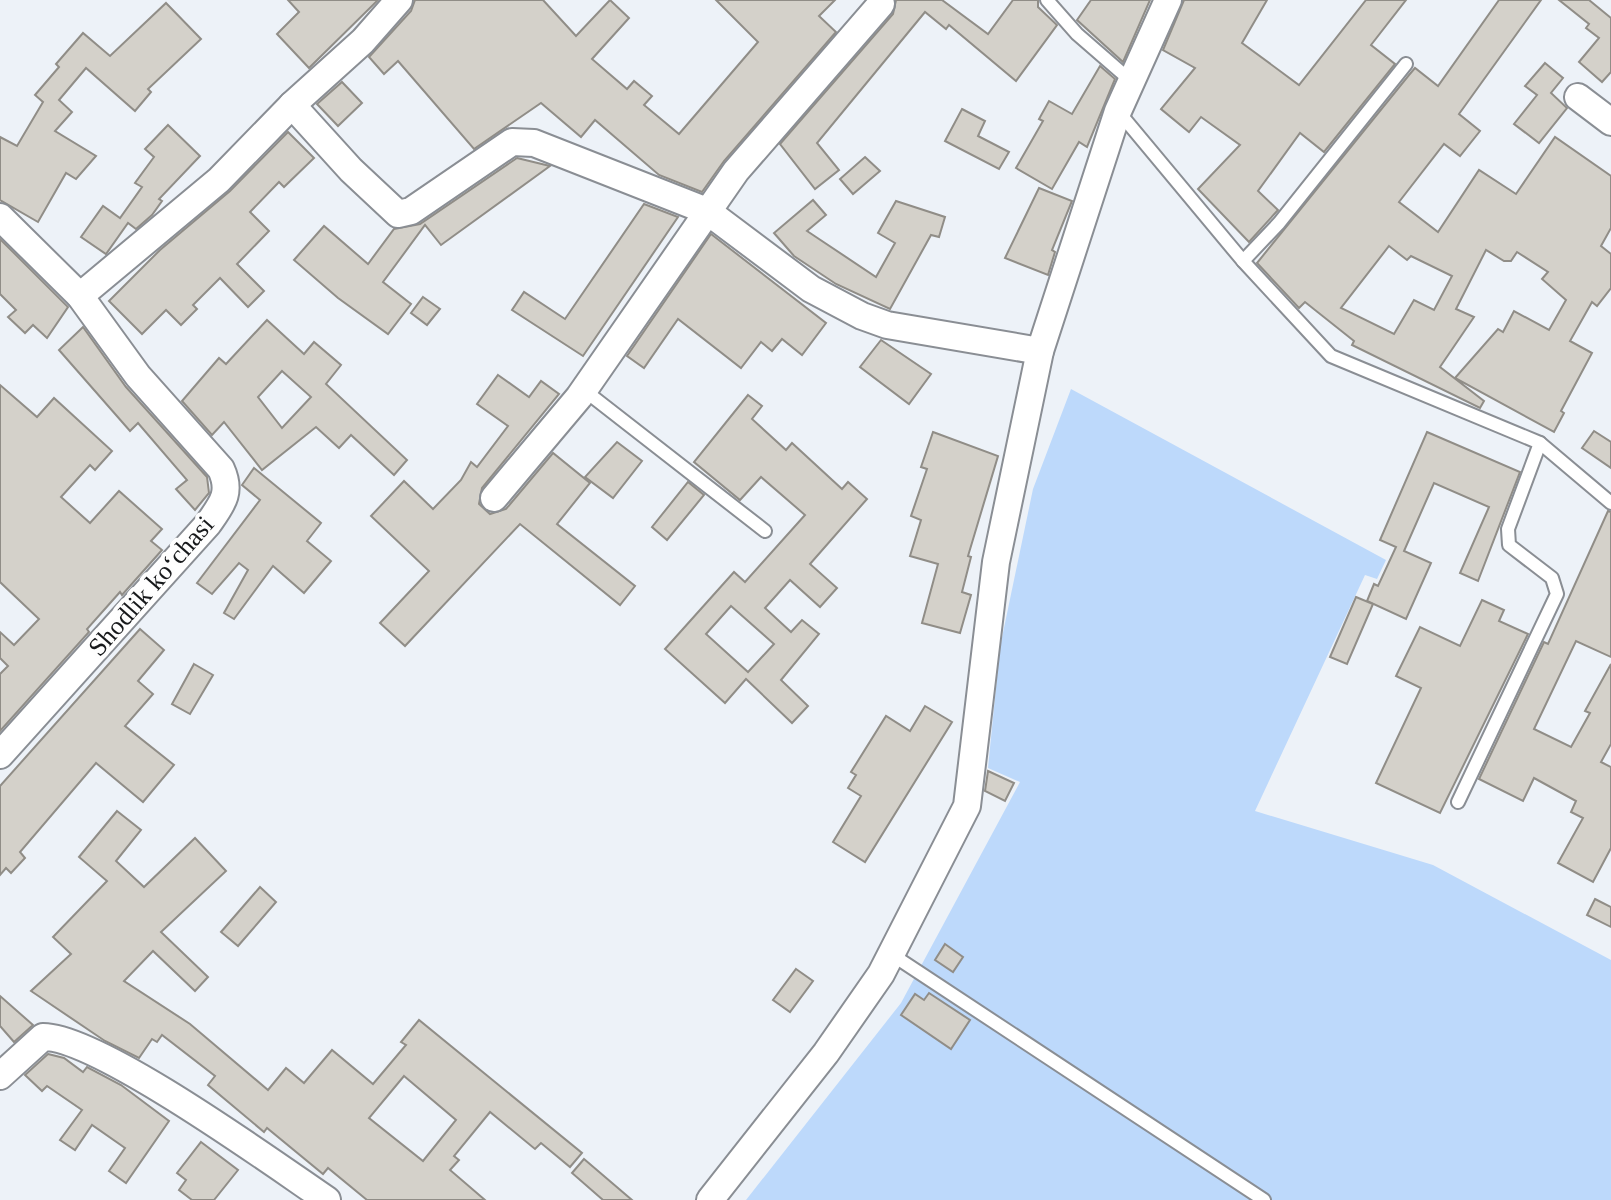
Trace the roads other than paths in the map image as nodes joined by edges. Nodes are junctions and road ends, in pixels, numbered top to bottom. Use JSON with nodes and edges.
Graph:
{"nodes":[{"id":1,"x":399,"y":0,"type":"edge"},
{"id":2,"x":1047,"y":0,"type":"edge"},
{"id":3,"x":1168,"y":0,"type":"edge"},
{"id":4,"x":881,"y":4,"type":"dead end"},
{"id":5,"x":1406,"y":64,"type":"dead end"},
{"id":6,"x":1130,"y":80,"type":"junction"},
{"id":7,"x":1578,"y":97,"type":"dead end"},
{"id":8,"x":292,"y":105,"type":"junction"},
{"id":9,"x":1118,"y":111,"type":"junction"},
{"id":10,"x":1611,"y":122,"type":"edge"},
{"id":11,"x":707,"y":211,"type":"junction"},
{"id":12,"x":0,"y":217,"type":"edge"},
{"id":13,"x":1243,"y":261,"type":"junction"},
{"id":14,"x":80,"y":296,"type":"junction"},
{"id":15,"x":1040,"y":351,"type":"junction"},
{"id":16,"x":584,"y":390,"type":"junction"},
{"id":17,"x":1540,"y":443,"type":"junction"},
{"id":18,"x":494,"y":498,"type":"dead end"},
{"id":19,"x":1611,"y":503,"type":"edge"},
{"id":20,"x":765,"y":531,"type":"dead end"},
{"id":21,"x":0,"y":755,"type":"edge"},
{"id":22,"x":1458,"y":802,"type":"dead end"},
{"id":23,"x":891,"y":954,"type":"junction"},
{"id":24,"x":0,"y":1076,"type":"edge"},
{"id":25,"x":327,"y":1200,"type":"edge"},
{"id":26,"x":710,"y":1200,"type":"edge"},
{"id":27,"x":1264,"y":1200,"type":"edge"}],
"edges":[{"from":1,"to":8,"type":"street"},
{"from":2,"to":6,"type":"lane"},
{"from":3,"to":6,"type":"street"},
{"from":4,"to":11,"type":"street"},
{"from":5,"to":13,"type":"lane"},
{"from":6,"to":9,"type":"street"},
{"from":7,"to":10,"type":"street"},
{"from":8,"to":11,"type":"street"},
{"from":8,"to":14,"type":"street"},
{"from":9,"to":13,"type":"lane"},
{"from":9,"to":15,"type":"street"},
{"from":11,"to":15,"type":"street"},
{"from":11,"to":16,"type":"street"},
{"from":12,"to":14,"type":"street","name":"Shodlik koʻchasi"},
{"from":13,"to":17,"type":"lane"},
{"from":14,"to":21,"type":"street","name":"Shodlik koʻchasi"},
{"from":15,"to":23,"type":"street"},
{"from":16,"to":18,"type":"street"},
{"from":16,"to":20,"type":"lane"},
{"from":17,"to":19,"type":"lane"},
{"from":17,"to":22,"type":"lane"},
{"from":23,"to":26,"type":"street"},
{"from":23,"to":27,"type":"lane"},
{"from":24,"to":25,"type":"street"}]}
